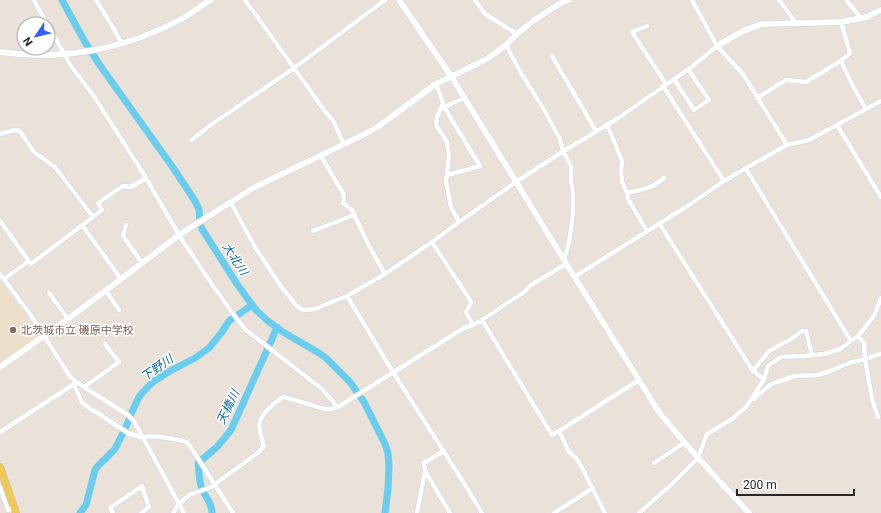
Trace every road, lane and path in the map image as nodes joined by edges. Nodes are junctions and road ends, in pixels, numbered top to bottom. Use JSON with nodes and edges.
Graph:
{"nodes":[{"id":1,"x":34,"y":0,"type":"edge"},
{"id":2,"x":96,"y":0,"type":"edge"},
{"id":3,"x":211,"y":0,"type":"edge"},
{"id":4,"x":245,"y":0,"type":"edge"},
{"id":5,"x":385,"y":0,"type":"edge"},
{"id":6,"x":399,"y":0,"type":"edge"},
{"id":7,"x":475,"y":0,"type":"edge"},
{"id":8,"x":569,"y":0,"type":"edge"},
{"id":9,"x":692,"y":0,"type":"edge"},
{"id":10,"x":779,"y":0,"type":"edge"},
{"id":11,"x":846,"y":0,"type":"edge"},
{"id":12,"x":558,"y":2,"type":"edge"},
{"id":13,"x":881,"y":10,"type":"edge"},
{"id":14,"x":43,"y":16,"type":"edge"},
{"id":15,"x":861,"y":18,"type":"junction"},
{"id":16,"x":841,"y":22,"type":"junction"},
{"id":17,"x":796,"y":23,"type":"junction"},
{"id":18,"x":647,"y":26,"type":"dead end"},
{"id":19,"x":517,"y":34,"type":"junction"},
{"id":20,"x":56,"y":38,"type":"edge"},
{"id":21,"x":121,"y":44,"type":"junction"},
{"id":22,"x":506,"y":45,"type":"junction"},
{"id":23,"x":717,"y":46,"type":"junction"},
{"id":24,"x":0,"y":52,"type":"edge"},
{"id":25,"x":66,"y":55,"type":"junction"},
{"id":26,"x":552,"y":56,"type":"dead end"},
{"id":27,"x":840,"y":61,"type":"junction"},
{"id":28,"x":294,"y":68,"type":"junction"},
{"id":29,"x":688,"y":69,"type":"junction"},
{"id":30,"x":451,"y":76,"type":"junction"},
{"id":31,"x":674,"y":78,"type":"junction"},
{"id":32,"x":436,"y":84,"type":"junction"},
{"id":33,"x":664,"y":85,"type":"junction"},
{"id":34,"x":464,"y":98,"type":"junction"},
{"id":35,"x":757,"y":98,"type":"junction"},
{"id":36,"x":881,"y":101,"type":"edge"},
{"id":37,"x":442,"y":108,"type":"junction"},
{"id":38,"x":866,"y":109,"type":"junction"},
{"id":39,"x":607,"y":124,"type":"junction"},
{"id":40,"x":837,"y":125,"type":"junction"},
{"id":41,"x":596,"y":131,"type":"junction"},
{"id":42,"x":0,"y":134,"type":"edge"},
{"id":43,"x":192,"y":140,"type":"dead end"},
{"id":44,"x":344,"y":145,"type":"junction"},
{"id":45,"x":787,"y":145,"type":"junction"},
{"id":46,"x":563,"y":151,"type":"junction"},
{"id":47,"x":321,"y":156,"type":"junction"},
{"id":48,"x":746,"y":169,"type":"junction"},
{"id":49,"x":446,"y":175,"type":"junction"},
{"id":50,"x":146,"y":178,"type":"junction"},
{"id":51,"x":664,"y":178,"type":"dead end"},
{"id":52,"x":724,"y":181,"type":"junction"},
{"id":53,"x":516,"y":182,"type":"junction"},
{"id":54,"x":627,"y":193,"type":"junction"},
{"id":55,"x":881,"y":197,"type":"edge"},
{"id":56,"x":229,"y":204,"type":"junction"},
{"id":57,"x":354,"y":215,"type":"junction"},
{"id":58,"x":93,"y":217,"type":"junction"},
{"id":59,"x":0,"y":221,"type":"edge"},
{"id":60,"x":459,"y":222,"type":"junction"},
{"id":61,"x":659,"y":223,"type":"junction"},
{"id":62,"x":82,"y":225,"type":"junction"},
{"id":63,"x":126,"y":225,"type":"dead end"},
{"id":64,"x":313,"y":231,"type":"dead end"},
{"id":65,"x":648,"y":231,"type":"junction"},
{"id":66,"x":181,"y":234,"type":"junction"},
{"id":67,"x":432,"y":242,"type":"junction"},
{"id":68,"x":29,"y":261,"type":"junction"},
{"id":69,"x":565,"y":262,"type":"junction"},
{"id":70,"x":142,"y":263,"type":"junction"},
{"id":71,"x":0,"y":274,"type":"edge"},
{"id":72,"x":385,"y":274,"type":"junction"},
{"id":73,"x":574,"y":276,"type":"junction"},
{"id":74,"x":4,"y":279,"type":"junction"},
{"id":75,"x":121,"y":279,"type":"junction"},
{"id":76,"x":106,"y":291,"type":"junction"},
{"id":77,"x":49,"y":293,"type":"dead end"},
{"id":78,"x":346,"y":296,"type":"junction"},
{"id":79,"x":881,"y":298,"type":"edge"},
{"id":80,"x":119,"y":310,"type":"dead end"},
{"id":81,"x":68,"y":319,"type":"junction"},
{"id":82,"x":482,"y":320,"type":"junction"},
{"id":83,"x":473,"y":325,"type":"junction"},
{"id":84,"x":44,"y":336,"type":"junction"},
{"id":85,"x":858,"y":336,"type":"junction"},
{"id":86,"x":851,"y":342,"type":"junction"},
{"id":87,"x":105,"y":344,"type":"dead end"},
{"id":88,"x":881,"y":354,"type":"edge"},
{"id":89,"x":812,"y":355,"type":"junction"},
{"id":90,"x":865,"y":360,"type":"junction"},
{"id":91,"x":0,"y":367,"type":"edge"},
{"id":92,"x":753,"y":371,"type":"junction"},
{"id":93,"x":393,"y":372,"type":"junction"},
{"id":94,"x":764,"y":379,"type":"junction"},
{"id":95,"x":639,"y":380,"type":"junction"},
{"id":96,"x":76,"y":383,"type":"junction"},
{"id":97,"x":84,"y":387,"type":"junction"},
{"id":98,"x":751,"y":401,"type":"junction"},
{"id":99,"x":338,"y":407,"type":"junction"},
{"id":100,"x":878,"y":417,"type":"dead end"},
{"id":101,"x":559,"y":431,"type":"junction"},
{"id":102,"x":0,"y":432,"type":"edge"},
{"id":103,"x":144,"y":438,"type":"junction"},
{"id":104,"x":684,"y":443,"type":"junction"},
{"id":105,"x":444,"y":451,"type":"junction"},
{"id":106,"x":698,"y":458,"type":"junction"},
{"id":107,"x":654,"y":463,"type":"dead end"},
{"id":108,"x":0,"y":467,"type":"edge"},
{"id":109,"x":425,"y":471,"type":"junction"},
{"id":110,"x":215,"y":485,"type":"junction"},
{"id":111,"x":0,"y":487,"type":"edge"},
{"id":112,"x":593,"y":488,"type":"junction"},
{"id":113,"x":179,"y":504,"type":"junction"},
{"id":114,"x":15,"y":511,"type":"edge"},
{"id":115,"x":604,"y":512,"type":"edge"},
{"id":116,"x":113,"y":513,"type":"edge"},
{"id":117,"x":140,"y":513,"type":"edge"},
{"id":118,"x":173,"y":513,"type":"edge"},
{"id":119,"x":184,"y":513,"type":"edge"},
{"id":120,"x":233,"y":513,"type":"edge"},
{"id":121,"x":418,"y":513,"type":"edge"},
{"id":122,"x":450,"y":513,"type":"edge"},
{"id":123,"x":482,"y":513,"type":"edge"},
{"id":124,"x":554,"y":513,"type":"edge"},
{"id":125,"x":599,"y":513,"type":"edge"},
{"id":126,"x":639,"y":513,"type":"edge"},
{"id":127,"x":749,"y":513,"type":"edge"}],
"edges":[{"from":1,"to":14,"type":"street"},
{"from":2,"to":21,"type":"street"},
{"from":3,"to":21,"type":"street"},
{"from":4,"to":28,"type":"street"},
{"from":5,"to":28,"type":"street"},
{"from":6,"to":30,"type":"street"},
{"from":7,"to":19,"type":"street"},
{"from":8,"to":12,"type":"street"},
{"from":9,"to":23,"type":"street"},
{"from":10,"to":17,"type":"street"},
{"from":11,"to":15,"type":"street"},
{"from":12,"to":19,"type":"street"},
{"from":13,"to":15,"type":"street"},
{"from":15,"to":16,"type":"street"},
{"from":16,"to":17,"type":"street"},
{"from":16,"to":27,"type":"street"},
{"from":17,"to":23,"type":"street"},
{"from":18,"to":33,"type":"street"},
{"from":19,"to":22,"type":"street"},
{"from":20,"to":25,"type":"street"},
{"from":21,"to":25,"type":"street"},
{"from":22,"to":30,"type":"street"},
{"from":22,"to":46,"type":"street"},
{"from":23,"to":29,"type":"street"},
{"from":23,"to":35,"type":"street"},
{"from":24,"to":25,"type":"street"},
{"from":25,"to":50,"type":"street"},
{"from":26,"to":41,"type":"street"},
{"from":27,"to":35,"type":"street"},
{"from":27,"to":38,"type":"street"},
{"from":28,"to":43,"type":"street"},
{"from":28,"to":44,"type":"street"},
{"from":29,"to":31,"type":"street"},
{"from":29,"to":31,"type":"street"},
{"from":30,"to":32,"type":"street"},
{"from":30,"to":34,"type":"street"},
{"from":31,"to":33,"type":"street"},
{"from":32,"to":37,"type":"street"},
{"from":32,"to":44,"type":"street"},
{"from":33,"to":39,"type":"street"},
{"from":33,"to":52,"type":"street"},
{"from":34,"to":37,"type":"street"},
{"from":34,"to":53,"type":"street"},
{"from":35,"to":45,"type":"street"},
{"from":36,"to":38,"type":"street"},
{"from":37,"to":49,"type":"street"},
{"from":37,"to":49,"type":"street"},
{"from":38,"to":40,"type":"street"},
{"from":39,"to":41,"type":"street"},
{"from":39,"to":54,"type":"street"},
{"from":40,"to":45,"type":"street"},
{"from":40,"to":55,"type":"street"},
{"from":41,"to":46,"type":"street"},
{"from":42,"to":58,"type":"street"},
{"from":44,"to":47,"type":"street"},
{"from":45,"to":48,"type":"street"},
{"from":46,"to":53,"type":"street"},
{"from":46,"to":69,"type":"street"},
{"from":47,"to":56,"type":"street"},
{"from":47,"to":57,"type":"street"},
{"from":48,"to":52,"type":"street"},
{"from":48,"to":86,"type":"street"},
{"from":49,"to":60,"type":"street"},
{"from":50,"to":58,"type":"street"},
{"from":50,"to":66,"type":"street"},
{"from":51,"to":54,"type":"street"},
{"from":52,"to":61,"type":"street"},
{"from":53,"to":60,"type":"street"},
{"from":53,"to":69,"type":"street"},
{"from":54,"to":65,"type":"street"},
{"from":56,"to":66,"type":"street"},
{"from":56,"to":78,"type":"street"},
{"from":57,"to":64,"type":"street"},
{"from":57,"to":72,"type":"street"},
{"from":58,"to":62,"type":"street"},
{"from":59,"to":68,"type":"street"},
{"from":60,"to":67,"type":"street"},
{"from":61,"to":65,"type":"street"},
{"from":61,"to":92,"type":"street"},
{"from":62,"to":68,"type":"street"},
{"from":62,"to":75,"type":"street"},
{"from":63,"to":70,"type":"street"},
{"from":65,"to":73,"type":"street"},
{"from":66,"to":70,"type":"street"},
{"from":66,"to":99,"type":"street"},
{"from":67,"to":72,"type":"street"},
{"from":67,"to":83,"type":"street"},
{"from":68,"to":74,"type":"street"},
{"from":69,"to":73,"type":"street"},
{"from":69,"to":82,"type":"street"},
{"from":70,"to":75,"type":"street"},
{"from":71,"to":74,"type":"street"},
{"from":72,"to":78,"type":"street"},
{"from":73,"to":95,"type":"street"},
{"from":74,"to":84,"type":"street"},
{"from":75,"to":76,"type":"street"},
{"from":76,"to":80,"type":"street"},
{"from":76,"to":81,"type":"street"},
{"from":77,"to":81,"type":"street"},
{"from":78,"to":93,"type":"street"},
{"from":79,"to":85,"type":"street"},
{"from":81,"to":84,"type":"street"},
{"from":82,"to":83,"type":"street"},
{"from":82,"to":101,"type":"street"},
{"from":83,"to":93,"type":"street"},
{"from":84,"to":91,"type":"street"},
{"from":84,"to":96,"type":"street"},
{"from":85,"to":86,"type":"street"},
{"from":85,"to":90,"type":"street"},
{"from":86,"to":89,"type":"street"},
{"from":87,"to":97,"type":"street"},
{"from":88,"to":90,"type":"street"},
{"from":89,"to":92,"type":"street"},
{"from":89,"to":94,"type":"street"},
{"from":90,"to":98,"type":"street"},
{"from":90,"to":100,"type":"street"},
{"from":92,"to":94,"type":"street"},
{"from":93,"to":99,"type":"street"},
{"from":93,"to":105,"type":"street"},
{"from":94,"to":98,"type":"street"},
{"from":95,"to":101,"type":"street"},
{"from":95,"to":104,"type":"street"},
{"from":96,"to":97,"type":"street"},
{"from":96,"to":102,"type":"street"},
{"from":96,"to":103,"type":"street"},
{"from":97,"to":103,"type":"street"},
{"from":98,"to":106,"type":"street"},
{"from":99,"to":110,"type":"street"},
{"from":101,"to":112,"type":"street"},
{"from":103,"to":110,"type":"street"},
{"from":103,"to":113,"type":"street"},
{"from":104,"to":106,"type":"street"},
{"from":104,"to":107,"type":"street"},
{"from":105,"to":109,"type":"street"},
{"from":105,"to":123,"type":"street"},
{"from":106,"to":126,"type":"street"},
{"from":106,"to":127,"type":"street"},
{"from":108,"to":114,"type":"main road"},
{"from":109,"to":121,"type":"street"},
{"from":109,"to":122,"type":"street"},
{"from":110,"to":113,"type":"street"},
{"from":110,"to":120,"type":"street"},
{"from":111,"to":114,"type":"street"},
{"from":112,"to":115,"type":"street"},
{"from":112,"to":124,"type":"street"},
{"from":113,"to":118,"type":"street"},
{"from":113,"to":119,"type":"street"},
{"from":115,"to":125,"type":"street"},
{"from":116,"to":117,"type":"street"}]}
